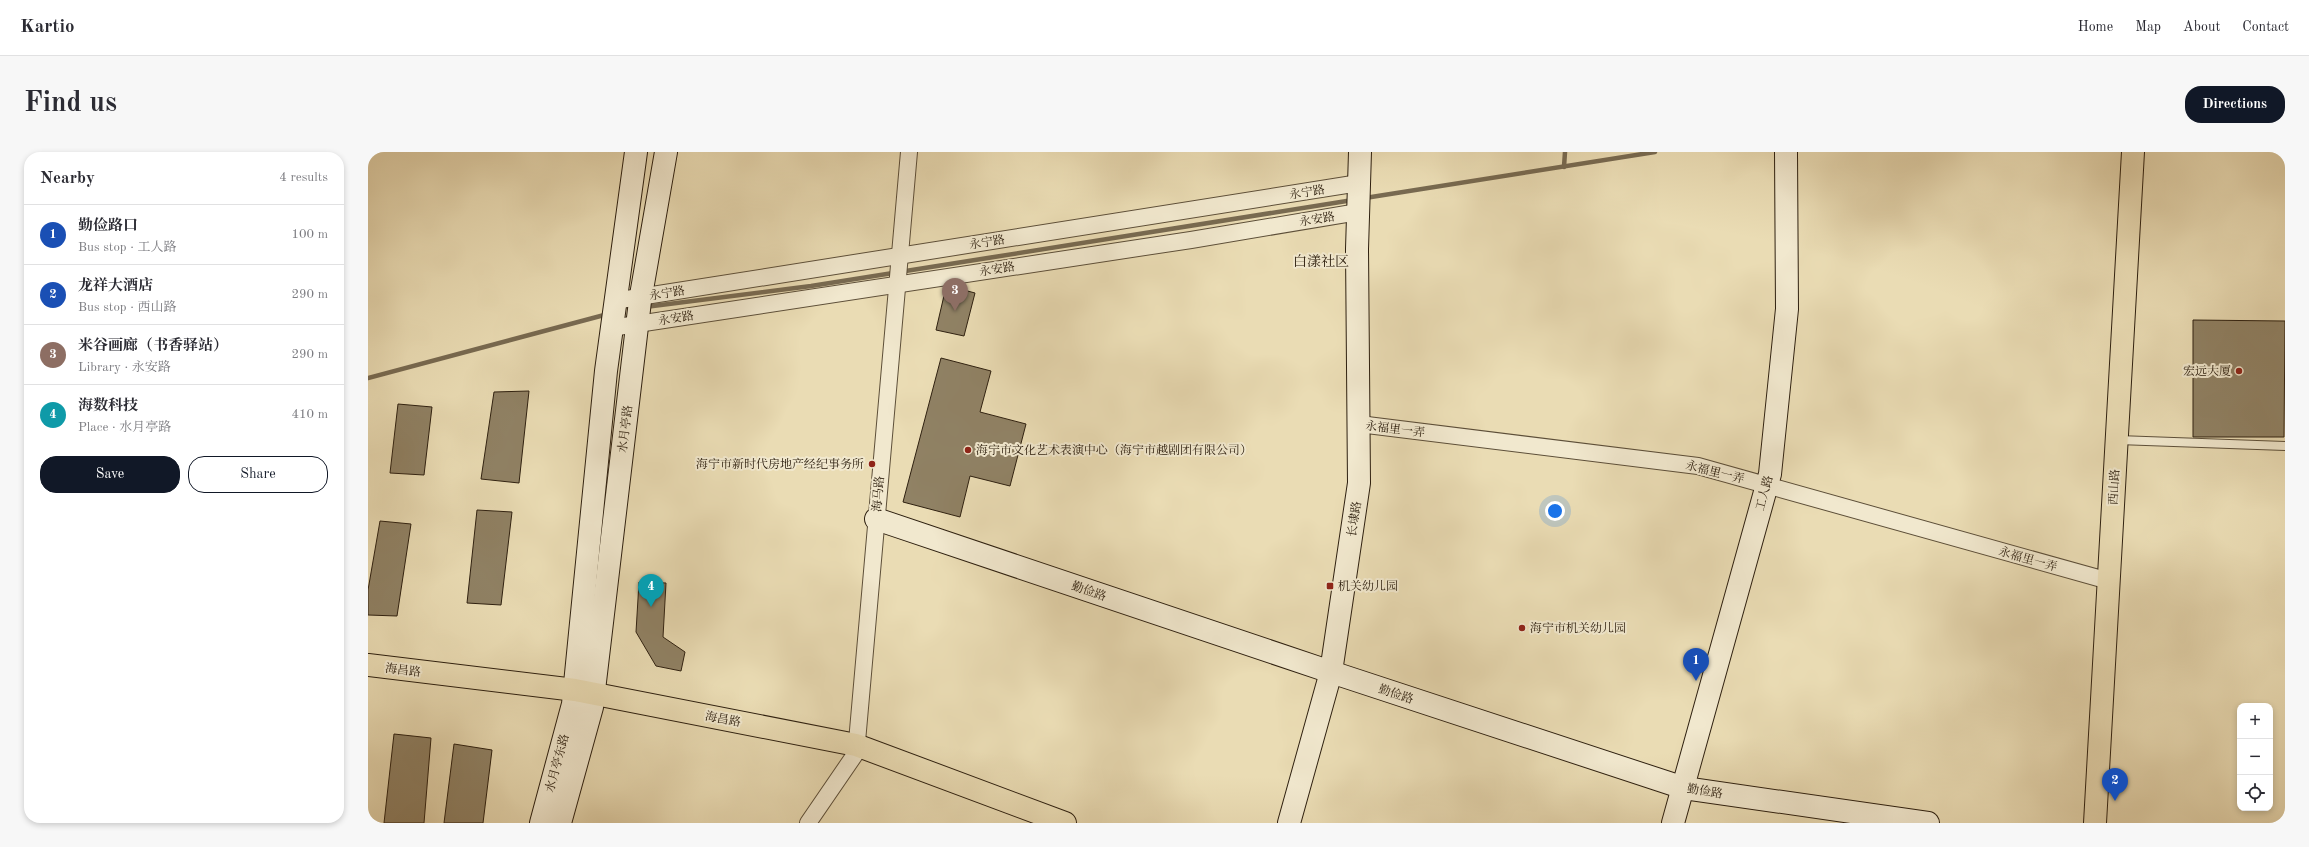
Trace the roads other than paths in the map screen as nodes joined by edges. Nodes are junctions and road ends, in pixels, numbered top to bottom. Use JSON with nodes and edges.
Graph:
{"nodes":[{"id":1,"x":636,"y":152,"type":"edge"},
{"id":2,"x":666,"y":152,"type":"edge"},
{"id":3,"x":909,"y":152,"type":"edge"},
{"id":4,"x":1360,"y":152,"type":"edge"},
{"id":5,"x":1786,"y":152,"type":"edge"},
{"id":6,"x":2133,"y":152,"type":"edge"},
{"id":7,"x":1359,"y":185,"type":"junction"},
{"id":8,"x":1358,"y":210,"type":"junction"},
{"id":9,"x":898,"y":271,"type":"junction"},
{"id":10,"x":615,"y":297,"type":"junction"},
{"id":11,"x":640,"y":299,"type":"junction"},
{"id":12,"x":638,"y":324,"type":"junction"},
{"id":13,"x":611,"y":331,"type":"junction"},
{"id":14,"x":1359,"y":424,"type":"junction"},
{"id":15,"x":2117,"y":440,"type":"junction"},
{"id":16,"x":2285,"y":446,"type":"edge"},
{"id":17,"x":1766,"y":486,"type":"junction"},
{"id":18,"x":876,"y":519,"type":"junction"},
{"id":19,"x":2109,"y":581,"type":"junction"},
{"id":20,"x":368,"y":666,"type":"edge"},
{"id":21,"x":1331,"y":672,"type":"junction"},
{"id":22,"x":368,"y":681,"type":"edge"},
{"id":23,"x":583,"y":699,"type":"junction"},
{"id":24,"x":856,"y":749,"type":"junction"},
{"id":25,"x":1684,"y":788,"type":"junction"},
{"id":26,"x":541,"y":823,"type":"edge"},
{"id":27,"x":560,"y":823,"type":"edge"},
{"id":28,"x":808,"y":823,"type":"edge"},
{"id":29,"x":1041,"y":823,"type":"edge"},
{"id":30,"x":1065,"y":823,"type":"edge"},
{"id":31,"x":1289,"y":823,"type":"edge"},
{"id":32,"x":1673,"y":823,"type":"edge"},
{"id":33,"x":1928,"y":823,"type":"edge"},
{"id":34,"x":2095,"y":823,"type":"edge"}],
"edges":[{"from":1,"to":10,"type":"street"},
{"from":2,"to":11,"type":"street","name":"水月亭路"},
{"from":3,"to":9,"type":"street","name":"海马路"},
{"from":4,"to":7,"type":"street"},
{"from":5,"to":17,"type":"street","name":"工人路"},
{"from":6,"to":15,"type":"main road","name":"西山路"},
{"from":7,"to":8,"type":"street","name":"长埭路"},
{"from":7,"to":9,"type":"street","name":"永宁路"},
{"from":8,"to":9,"type":"street","name":"永安路"},
{"from":8,"to":14,"type":"street","name":"长埭路"},
{"from":9,"to":11,"type":"street","name":"永宁路"},
{"from":9,"to":12,"type":"street","name":"永安路"},
{"from":9,"to":18,"type":"street","name":"海马路"},
{"from":10,"to":11,"type":"street","name":"永宁路"},
{"from":10,"to":13,"type":"street"},
{"from":11,"to":12,"type":"street","name":"水月亭路"},
{"from":12,"to":13,"type":"street","name":"永安路"},
{"from":12,"to":23,"type":"street","name":"水月亭路"},
{"from":13,"to":23,"type":"street"},
{"from":14,"to":17,"type":"street","name":"永福里一弄"},
{"from":14,"to":21,"type":"street","name":"长埭路"},
{"from":15,"to":16,"type":"lane"},
{"from":15,"to":19,"type":"main road","name":"西山路"},
{"from":17,"to":19,"type":"street","name":"永福里一弄"},
{"from":17,"to":25,"type":"street","name":"工人路"},
{"from":18,"to":21,"type":"street","name":"勤俭路"},
{"from":18,"to":24,"type":"street","name":"海马路"},
{"from":19,"to":34,"type":"main road","name":"西山路"},
{"from":20,"to":23,"type":"main road","name":"海昌路"},
{"from":21,"to":25,"type":"street","name":"勤俭路"},
{"from":21,"to":31,"type":"street","name":"长埭路"},
{"from":22,"to":23,"type":"main road","name":"海昌路"},
{"from":23,"to":24,"type":"main road","name":"海昌路"},
{"from":23,"to":26,"type":"street","name":"水月亭东路"},
{"from":23,"to":27,"type":"street","name":"水月亭东路"},
{"from":24,"to":28,"type":"street","name":"海马路"},
{"from":24,"to":29,"type":"main road","name":"海昌路"},
{"from":24,"to":30,"type":"main road","name":"海昌路"},
{"from":25,"to":32,"type":"street","name":"工人路"},
{"from":25,"to":33,"type":"street","name":"勤俭路"}]}
